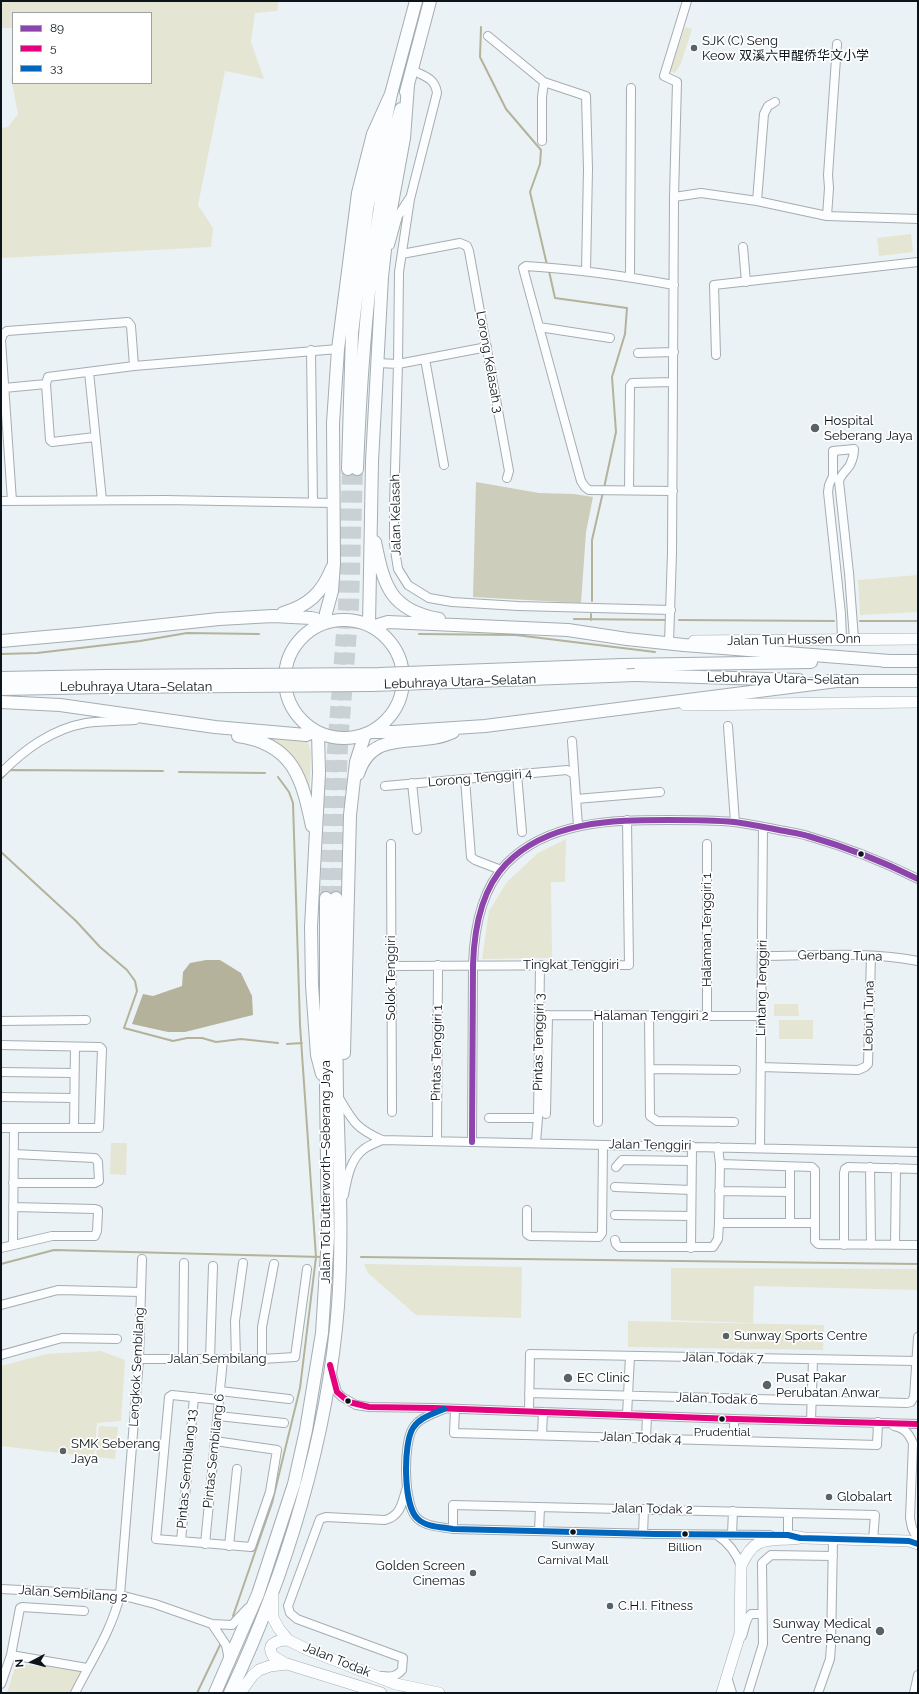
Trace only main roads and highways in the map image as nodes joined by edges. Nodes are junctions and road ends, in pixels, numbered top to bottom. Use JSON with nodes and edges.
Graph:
{"nodes":[{"id":1,"x":416,"y":1,"type":"edge"},
{"id":2,"x":430,"y":1,"type":"edge"},
{"id":3,"x":408,"y":85,"type":"junction"},
{"id":4,"x":391,"y":94,"type":"junction"},
{"id":5,"x":370,"y":526,"type":"junction"},
{"id":6,"x":334,"y":564,"type":"junction"},
{"id":7,"x":273,"y":616,"type":"junction"},
{"id":8,"x":324,"y":623,"type":"junction"},
{"id":9,"x":454,"y":625,"type":"junction"},
{"id":10,"x":371,"y":626,"type":"junction"},
{"id":11,"x":918,"y":639,"type":"edge"},
{"id":12,"x":1,"y":641,"type":"edge"},
{"id":13,"x":669,"y":642,"type":"junction"},
{"id":14,"x":890,"y":661,"type":"junction"},
{"id":15,"x":918,"y":661,"type":"edge"},
{"id":16,"x":1,"y":678,"type":"edge"},
{"id":17,"x":837,"y":681,"type":"junction"},
{"id":18,"x":918,"y":681,"type":"edge"},
{"id":19,"x":106,"y":682,"type":"junction"},
{"id":20,"x":1,"y":689,"type":"edge"},
{"id":21,"x":1,"y":702,"type":"edge"},
{"id":22,"x":918,"y":702,"type":"edge"},
{"id":23,"x":649,"y":706,"type":"junction"},
{"id":24,"x":215,"y":728,"type":"junction"},
{"id":25,"x":459,"y":728,"type":"junction"},
{"id":26,"x":316,"y":731,"type":"junction"},
{"id":27,"x":368,"y":733,"type":"junction"},
{"id":28,"x":354,"y":790,"type":"junction"},
{"id":29,"x":316,"y":841,"type":"junction"},
{"id":30,"x":331,"y":898,"type":"tunnel mouth"},
{"id":31,"x":333,"y":1089,"type":"junction"},
{"id":32,"x":770,"y":1535,"type":"road end"},
{"id":33,"x":800,"y":1538,"type":"junction"},
{"id":34,"x":916,"y":1541,"type":"edge"},
{"id":35,"x":273,"y":1590,"type":"junction"},
{"id":36,"x":288,"y":1640,"type":"junction"},
{"id":37,"x":287,"y":1664,"type":"junction"},
{"id":38,"x":216,"y":1693,"type":"edge"},
{"id":39,"x":230,"y":1693,"type":"edge"},
{"id":40,"x":240,"y":1693,"type":"edge"},
{"id":41,"x":381,"y":1693,"type":"edge"},
{"id":42,"x":439,"y":1693,"type":"edge"},
{"id":43,"x":722,"y":1693,"type":"edge"}],
"edges":[{"from":1,"to":4,"type":"highway"},
{"from":2,"to":3,"type":"highway"},
{"from":3,"to":4,"type":"highway"},
{"from":3,"to":5,"type":"highway"},
{"from":4,"to":6,"type":"highway"},
{"from":5,"to":9,"type":"highway"},
{"from":5,"to":10,"type":"highway"},
{"from":6,"to":7,"type":"highway"},
{"from":6,"to":8,"type":"highway"},
{"from":7,"to":8,"type":"highway"},
{"from":7,"to":12,"type":"highway"},
{"from":8,"to":10,"type":"highway"},
{"from":8,"to":26,"type":"highway"},
{"from":9,"to":10,"type":"highway"},
{"from":9,"to":13,"type":"highway"},
{"from":10,"to":27,"type":"highway"},
{"from":11,"to":13,"type":"main road","name":"Jalan Tun Hussen Onn"},
{"from":13,"to":14,"type":"highway"},
{"from":14,"to":15,"type":"highway","name":"Lebuhraya Utara–Selatan"},
{"from":14,"to":19,"type":"highway","name":"Lebuhraya Utara–Selatan","bridge":true},
{"from":16,"to":19,"type":"highway","name":"Lebuhraya Utara–Selatan"},
{"from":17,"to":18,"type":"highway","name":"Lebuhraya Utara–Selatan"},
{"from":17,"to":19,"type":"highway","name":"Lebuhraya Utara–Selatan","bridge":true},
{"from":17,"to":23,"type":"highway"},
{"from":19,"to":20,"type":"highway","name":"Lebuhraya Utara–Selatan"},
{"from":21,"to":24,"type":"highway"},
{"from":22,"to":23,"type":"main road"},
{"from":23,"to":25,"type":"highway"},
{"from":24,"to":26,"type":"highway"},
{"from":24,"to":29,"type":"highway"},
{"from":25,"to":27,"type":"highway"},
{"from":25,"to":28,"type":"highway"},
{"from":26,"to":27,"type":"highway"},
{"from":26,"to":29,"type":"highway"},
{"from":27,"to":28,"type":"highway"},
{"from":28,"to":31,"type":"highway"},
{"from":29,"to":31,"type":"highway"},
{"from":30,"to":31,"type":"highway","name":"Jalan Tol Butterworth–Seberang Jaya"},
{"from":31,"to":35,"type":"highway","name":"Jalan Tol Butterworth–Seberang Jaya"},
{"from":31,"to":38,"type":"highway","name":"Jalan Tol Butterworth–Seberang Jaya"},
{"from":32,"to":33,"type":"main road","name":"Jalan Todak 2"},
{"from":33,"to":34,"type":"main road","name":"Jalan Todak 2"},
{"from":33,"to":43,"type":"main road"},
{"from":35,"to":36,"type":"main road","name":"Jalan Todak"},
{"from":35,"to":39,"type":"highway","name":"Jalan Tol Butterworth–Seberang Jaya"},
{"from":36,"to":37,"type":"main road"},
{"from":36,"to":42,"type":"main road","name":"Jalan Todak"},
{"from":37,"to":40,"type":"main road","name":"Jalan Todak"},
{"from":37,"to":41,"type":"main road","name":"Jalan Todak"}]}
